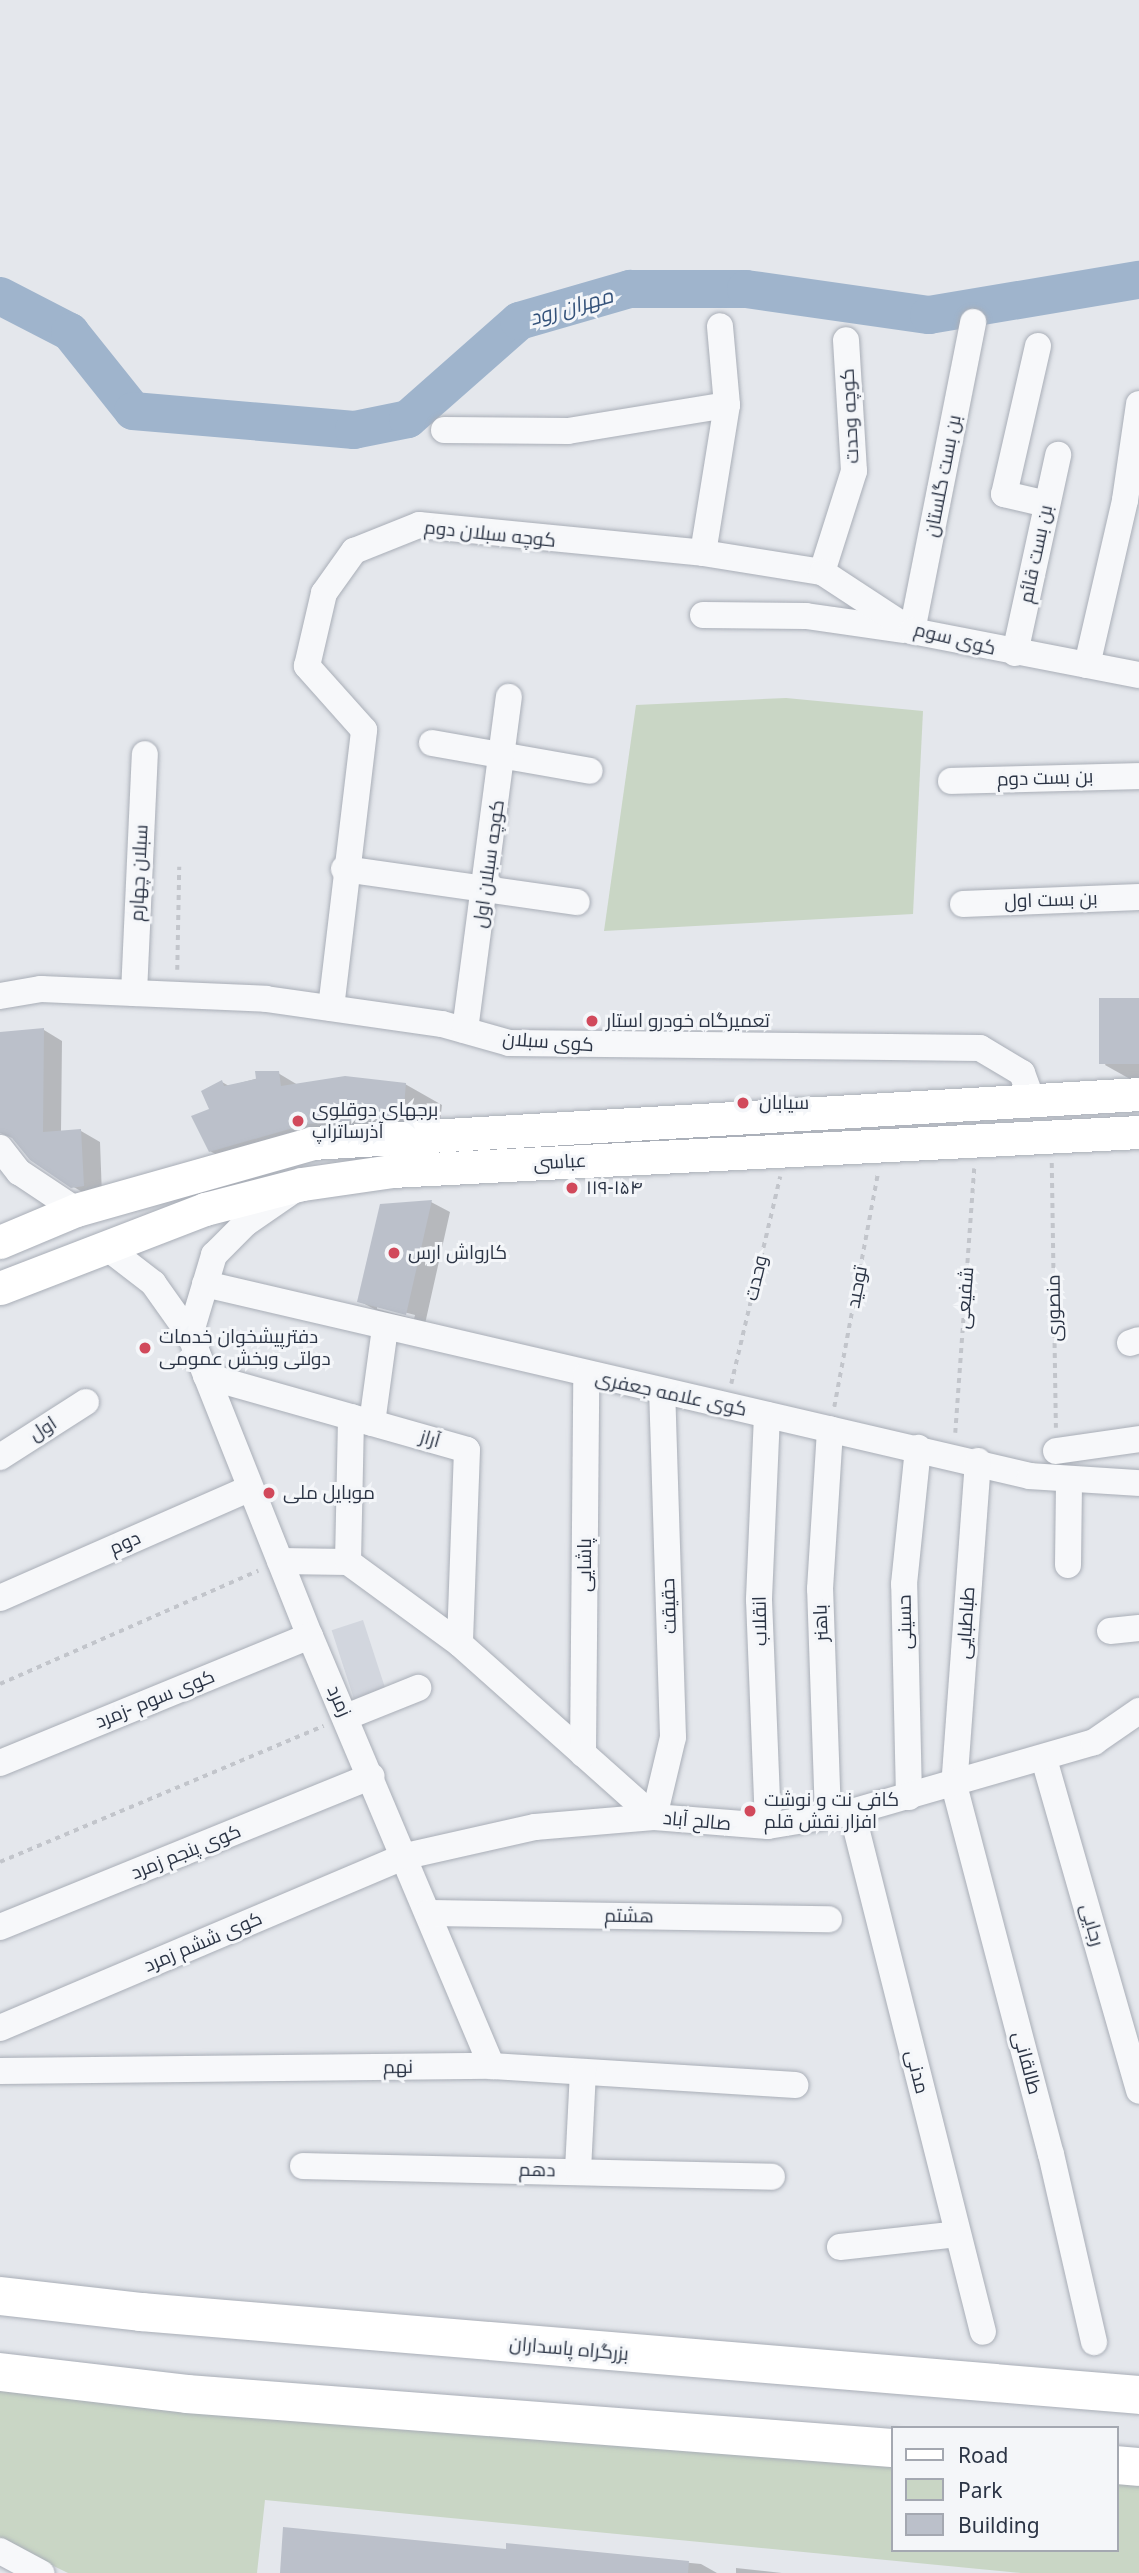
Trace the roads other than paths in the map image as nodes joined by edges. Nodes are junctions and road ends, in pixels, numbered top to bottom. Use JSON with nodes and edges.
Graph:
{"nodes":[{"id":1,"x":973,"y":322,"type":"dead end"},
{"id":2,"x":720,"y":326,"type":"dead end"},
{"id":3,"x":846,"y":340,"type":"dead end"},
{"id":4,"x":1038,"y":345,"type":"dead end"},
{"id":5,"x":1139,"y":404,"type":"edge"},
{"id":6,"x":727,"y":405,"type":"junction"},
{"id":7,"x":444,"y":430,"type":"dead end"},
{"id":8,"x":1058,"y":455,"type":"dead end"},
{"id":9,"x":1047,"y":504,"type":"junction"},
{"id":10,"x":703,"y":553,"type":"junction"},
{"id":11,"x":822,"y":572,"type":"junction"},
{"id":12,"x":703,"y":615,"type":"dead end"},
{"id":13,"x":912,"y":631,"type":"junction"},
{"id":14,"x":1015,"y":653,"type":"junction"},
{"id":15,"x":1087,"y":666,"type":"junction"},
{"id":16,"x":1139,"y":675,"type":"edge"},
{"id":17,"x":509,"y":697,"type":"dead end"},
{"id":18,"x":432,"y":743,"type":"dead end"},
{"id":19,"x":145,"y":754,"type":"dead end"},
{"id":20,"x":503,"y":758,"type":"junction"},
{"id":21,"x":590,"y":771,"type":"dead end"},
{"id":22,"x":1139,"y":776,"type":"edge"},
{"id":23,"x":951,"y":781,"type":"dead end"},
{"id":24,"x":344,"y":869,"type":"junction"},
{"id":25,"x":485,"y":890,"type":"junction"},
{"id":26,"x":1139,"y":897,"type":"edge"},
{"id":27,"x":577,"y":902,"type":"dead end"},
{"id":28,"x":963,"y":904,"type":"dead end"},
{"id":29,"x":134,"y":993,"type":"junction"},
{"id":30,"x":0,"y":996,"type":"edge"},
{"id":31,"x":331,"y":1008,"type":"junction"},
{"id":32,"x":465,"y":1031,"type":"junction"},
{"id":33,"x":1139,"y":1094,"type":"edge"},
{"id":34,"x":1032,"y":1100,"type":"junction"},
{"id":35,"x":690,"y":1119,"type":"junction"},
{"id":36,"x":1139,"y":1132,"type":"edge"},
{"id":37,"x":0,"y":1149,"type":"edge"},
{"id":38,"x":692,"y":1155,"type":"junction"},
{"id":39,"x":302,"y":1184,"type":"junction"},
{"id":40,"x":76,"y":1210,"type":"junction"},
{"id":41,"x":0,"y":1242,"type":"edge"},
{"id":42,"x":104,"y":1246,"type":"junction"},
{"id":43,"x":205,"y":1284,"type":"junction"},
{"id":44,"x":0,"y":1288,"type":"edge"},
{"id":45,"x":385,"y":1328,"type":"junction"},
{"id":46,"x":190,"y":1335,"type":"junction"},
{"id":47,"x":206,"y":1376,"type":"junction"},
{"id":48,"x":586,"y":1376,"type":"junction"},
{"id":49,"x":662,"y":1392,"type":"junction"},
{"id":50,"x":86,"y":1402,"type":"dead end"},
{"id":51,"x":767,"y":1415,"type":"junction"},
{"id":52,"x":361,"y":1420,"type":"junction"},
{"id":53,"x":830,"y":1429,"type":"junction"},
{"id":54,"x":1139,"y":1439,"type":"edge"},
{"id":55,"x":918,"y":1448,"type":"junction"},
{"id":56,"x":1056,"y":1451,"type":"road end"},
{"id":57,"x":0,"y":1457,"type":"edge"},
{"id":58,"x":966,"y":1459,"type":"junction"},
{"id":59,"x":1069,"y":1480,"type":"junction"},
{"id":60,"x":1139,"y":1483,"type":"edge"},
{"id":61,"x":250,"y":1488,"type":"junction"},
{"id":62,"x":280,"y":1561,"type":"junction"},
{"id":63,"x":348,"y":1562,"type":"junction"},
{"id":64,"x":1069,"y":1565,"type":"dead end"},
{"id":65,"x":0,"y":1598,"type":"edge"},
{"id":66,"x":1139,"y":1628,"type":"edge"},
{"id":67,"x":1110,"y":1631,"type":"dead end"},
{"id":68,"x":310,"y":1636,"type":"junction"},
{"id":69,"x":460,"y":1644,"type":"junction"},
{"id":70,"x":418,"y":1688,"type":"dead end"},
{"id":71,"x":1139,"y":1711,"type":"edge"},
{"id":72,"x":346,"y":1717,"type":"junction"},
{"id":73,"x":583,"y":1754,"type":"junction"},
{"id":74,"x":1044,"y":1759,"type":"junction"},
{"id":75,"x":0,"y":1763,"type":"edge"},
{"id":76,"x":372,"y":1776,"type":"junction"},
{"id":77,"x":954,"y":1785,"type":"junction"},
{"id":78,"x":909,"y":1797,"type":"junction"},
{"id":79,"x":840,"y":1814,"type":"junction"},
{"id":80,"x":654,"y":1817,"type":"junction"},
{"id":81,"x":768,"y":1826,"type":"junction"},
{"id":82,"x":406,"y":1856,"type":"junction"},
{"id":83,"x":428,"y":1913,"type":"junction"},
{"id":84,"x":829,"y":1919,"type":"dead end"},
{"id":85,"x":0,"y":1927,"type":"edge"},
{"id":86,"x":0,"y":2028,"type":"edge"},
{"id":87,"x":492,"y":2066,"type":"junction"},
{"id":88,"x":0,"y":2071,"type":"edge"},
{"id":89,"x":583,"y":2072,"type":"junction"},
{"id":90,"x":795,"y":2085,"type":"dead end"},
{"id":91,"x":1139,"y":2091,"type":"edge"},
{"id":92,"x":303,"y":2166,"type":"dead end"},
{"id":93,"x":578,"y":2170,"type":"junction"},
{"id":94,"x":772,"y":2178,"type":"dead end"},
{"id":95,"x":957,"y":2234,"type":"junction"},
{"id":96,"x":840,"y":2247,"type":"dead end"},
{"id":97,"x":0,"y":2297,"type":"edge"},
{"id":98,"x":982,"y":2332,"type":"dead end"},
{"id":99,"x":1094,"y":2342,"type":"dead end"},
{"id":100,"x":0,"y":2372,"type":"edge"},
{"id":101,"x":1139,"y":2395,"type":"edge"},
{"id":102,"x":890,"y":2448,"type":"edge"},
{"id":103,"x":1118,"y":2465,"type":"edge"},
{"id":104,"x":1139,"y":2467,"type":"edge"},
{"id":105,"x":0,"y":2552,"type":"edge"},
{"id":106,"x":41,"y":2573,"type":"edge"}],
"edges":[{"from":1,"to":13,"type":"street","name":"بن بست گلستان"},
{"from":2,"to":6,"type":"street"},
{"from":3,"to":11,"type":"street","name":"کوچه وحدت"},
{"from":4,"to":9,"type":"street"},
{"from":5,"to":15,"type":"street"},
{"from":6,"to":7,"type":"street"},
{"from":6,"to":10,"type":"street"},
{"from":8,"to":9,"type":"street","name":"بن بست قائم"},
{"from":9,"to":14,"type":"street","name":"بن بست قائم"},
{"from":10,"to":11,"type":"street","name":"کوی سوم"},
{"from":10,"to":24,"type":"street","name":"کوچه سبلان دوم"},
{"from":11,"to":13,"type":"street","name":"کوی سوم"},
{"from":12,"to":13,"type":"street"},
{"from":13,"to":14,"type":"street","name":"کوی سوم"},
{"from":14,"to":15,"type":"street","name":"کوی سوم"},
{"from":15,"to":16,"type":"street","name":"کوی سوم"},
{"from":17,"to":20,"type":"street","name":"کوچه سبلان اول"},
{"from":18,"to":20,"type":"street"},
{"from":19,"to":29,"type":"street","name":"سبلان چهارم"},
{"from":20,"to":21,"type":"street"},
{"from":20,"to":25,"type":"street","name":"کوچه سبلان اول"},
{"from":22,"to":23,"type":"street","name":"بن بست دوم"},
{"from":24,"to":25,"type":"street"},
{"from":24,"to":31,"type":"street","name":"کوچه سبلان دوم"},
{"from":25,"to":27,"type":"street"},
{"from":25,"to":32,"type":"street","name":"کوچه سبلان اول"},
{"from":26,"to":28,"type":"street","name":"بن بست اول"},
{"from":29,"to":30,"type":"street","name":"کوی سبلان"},
{"from":29,"to":31,"type":"street","name":"کوی سبلان"},
{"from":31,"to":32,"type":"street","name":"کوی سبلان"},
{"from":32,"to":34,"type":"street","name":"کوی سبلان"},
{"from":33,"to":34,"type":"main road","name":"عباسى"},
{"from":34,"to":35,"type":"main road","name":"عباسى"},
{"from":35,"to":38,"type":"main road"},
{"from":35,"to":40,"type":"main road","name":"عباسى"},
{"from":36,"to":38,"type":"main road","name":"عباسى"},
{"from":37,"to":40,"type":"street"},
{"from":38,"to":39,"type":"main road","name":"عباسى"},
{"from":39,"to":42,"type":"main road","name":"عباسى"},
{"from":39,"to":43,"type":"street"},
{"from":40,"to":41,"type":"main road","name":"عباسى"},
{"from":42,"to":44,"type":"main road","name":"عباسى"},
{"from":42,"to":46,"type":"street","name":"زمرد"},
{"from":43,"to":45,"type":"street","name":"کوی علامه جعفری"},
{"from":43,"to":46,"type":"street"},
{"from":45,"to":48,"type":"street","name":"کوی علامه جعفری"},
{"from":45,"to":52,"type":"street"},
{"from":46,"to":47,"type":"street","name":"زمرد"},
{"from":47,"to":52,"type":"street","name":"آراز"},
{"from":47,"to":61,"type":"street","name":"زمرد"},
{"from":48,"to":49,"type":"street","name":"کوی علامه جعفری"},
{"from":48,"to":73,"type":"street","name":"پاشایی"},
{"from":49,"to":51,"type":"street","name":"کوی علامه جعفری"},
{"from":49,"to":80,"type":"street","name":"حقیقت"},
{"from":50,"to":57,"type":"street","name":"اول"},
{"from":51,"to":53,"type":"street","name":"کوی علامه جعفری"},
{"from":51,"to":81,"type":"street","name":"انقلاب"},
{"from":52,"to":63,"type":"street"},
{"from":52,"to":69,"type":"street","name":"آراز"},
{"from":53,"to":55,"type":"street","name":"کوی علامه جعفری"},
{"from":53,"to":79,"type":"street","name":"باهنر"},
{"from":54,"to":56,"type":"street"},
{"from":55,"to":58,"type":"street","name":"کوی علامه جعفری"},
{"from":55,"to":78,"type":"street","name":"حسینی"},
{"from":58,"to":59,"type":"street","name":"کوی علامه جعفری"},
{"from":58,"to":77,"type":"street","name":"طباطبایی"},
{"from":59,"to":60,"type":"street","name":"کوی علامه جعفری"},
{"from":59,"to":64,"type":"street"},
{"from":61,"to":62,"type":"street","name":"زمرد"},
{"from":61,"to":65,"type":"street","name":"دوم"},
{"from":62,"to":63,"type":"street"},
{"from":62,"to":68,"type":"street","name":"زمرد"},
{"from":63,"to":69,"type":"street"},
{"from":66,"to":67,"type":"street"},
{"from":68,"to":72,"type":"street","name":"زمرد"},
{"from":68,"to":75,"type":"street","name":"کوی سوم -زمرد"},
{"from":69,"to":73,"type":"street"},
{"from":70,"to":72,"type":"street"},
{"from":71,"to":74,"type":"street","name":"صالح آباد"},
{"from":72,"to":76,"type":"street","name":"زمرد"},
{"from":73,"to":80,"type":"street"},
{"from":74,"to":77,"type":"street","name":"صالح آباد"},
{"from":74,"to":91,"type":"street","name":"رجایی"},
{"from":76,"to":82,"type":"street","name":"زمرد"},
{"from":76,"to":85,"type":"street","name":"کوی پنجم زمرد"},
{"from":77,"to":78,"type":"street","name":"صالح آباد"},
{"from":77,"to":99,"type":"street","name":"طالقانی"},
{"from":78,"to":79,"type":"street","name":"صالح آباد"},
{"from":79,"to":81,"type":"street","name":"صالح آباد"},
{"from":79,"to":95,"type":"street","name":"مدنی"},
{"from":80,"to":81,"type":"street","name":"صالح آباد"},
{"from":80,"to":82,"type":"street","name":"صالح آباد"},
{"from":82,"to":83,"type":"street","name":"زمرد"},
{"from":82,"to":86,"type":"street","name":"کوی ششم زمرد"},
{"from":83,"to":84,"type":"street","name":"هشتم"},
{"from":83,"to":87,"type":"street","name":"زمرد"},
{"from":87,"to":88,"type":"street","name":"نهم"},
{"from":87,"to":89,"type":"street","name":"نهم"},
{"from":89,"to":90,"type":"street","name":"نهم"},
{"from":89,"to":93,"type":"street"},
{"from":92,"to":93,"type":"street","name":"دهم"},
{"from":93,"to":94,"type":"street","name":"دهم"},
{"from":95,"to":96,"type":"street"},
{"from":95,"to":98,"type":"street","name":"مدنی"},
{"from":97,"to":101,"type":"highway","name":"بزرگراه پاسداران"},
{"from":100,"to":102,"type":"highway"},
{"from":103,"to":104,"type":"highway"},
{"from":105,"to":106,"type":"street"}]}
